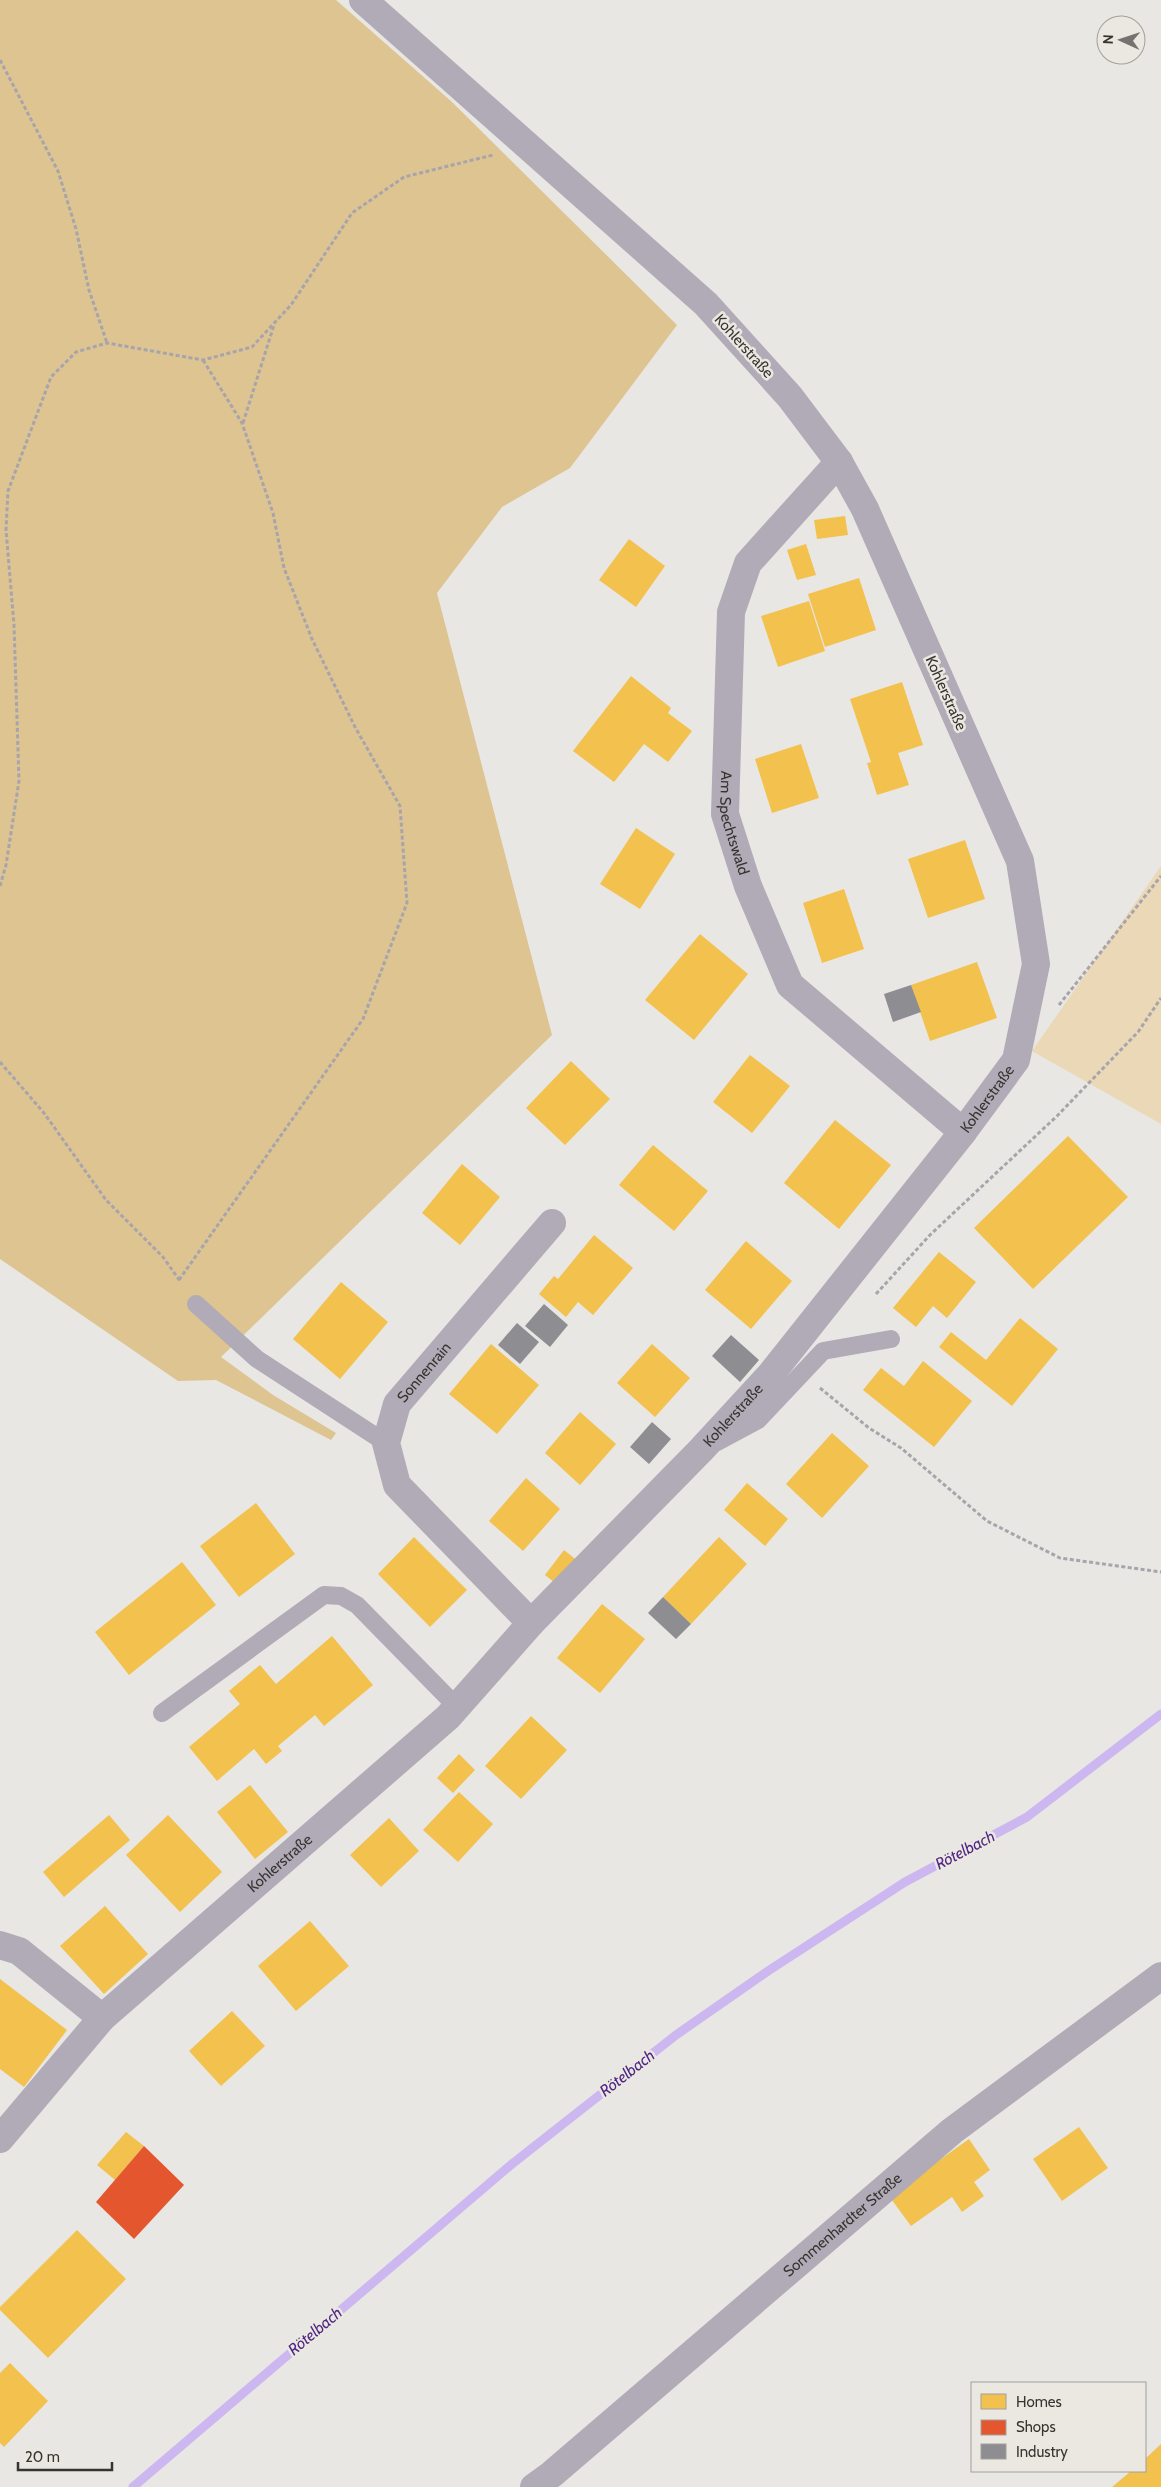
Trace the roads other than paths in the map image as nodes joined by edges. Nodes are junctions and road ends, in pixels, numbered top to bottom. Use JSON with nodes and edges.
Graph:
{"nodes":[{"id":1,"x":363,"y":0,"type":"edge"},
{"id":2,"x":839,"y":462,"type":"junction"},
{"id":3,"x":963,"y":1132,"type":"junction"},
{"id":4,"x":552,"y":1223,"type":"dead end"},
{"id":5,"x":196,"y":1304,"type":"road end"},
{"id":6,"x":891,"y":1339,"type":"dead end"},
{"id":7,"x":386,"y":1443,"type":"junction"},
{"id":8,"x":701,"y":1450,"type":"junction"},
{"id":9,"x":531,"y":1623,"type":"junction"},
{"id":10,"x":458,"y":1707,"type":"junction"},
{"id":11,"x":162,"y":1713,"type":"dead end"},
{"id":12,"x":0,"y":1945,"type":"edge"},
{"id":13,"x":1161,"y":1976,"type":"edge"},
{"id":14,"x":102,"y":2018,"type":"junction"},
{"id":15,"x":0,"y":2139,"type":"edge"},
{"id":16,"x":552,"y":2483,"type":"edge"}],
"edges":[{"from":1,"to":2,"type":"street","name":"Kohlerstraße"},
{"from":2,"to":3,"type":"street","name":"Kohlerstraße"},
{"from":2,"to":3,"type":"street","name":"Am Spechtswald"},
{"from":3,"to":8,"type":"street","name":"Kohlerstraße"},
{"from":4,"to":7,"type":"street","name":"Sonnenrain"},
{"from":5,"to":7,"type":"lane"},
{"from":6,"to":8,"type":"lane"},
{"from":7,"to":9,"type":"street"},
{"from":8,"to":9,"type":"street","name":"Kohlerstraße"},
{"from":9,"to":10,"type":"street","name":"Kohlerstraße"},
{"from":10,"to":11,"type":"lane"},
{"from":10,"to":14,"type":"street","name":"Kohlerstraße"},
{"from":12,"to":14,"type":"street"},
{"from":13,"to":16,"type":"street","name":"Sommenhardter Straße"},
{"from":14,"to":15,"type":"street","name":"Kohlerstraße"}]}
